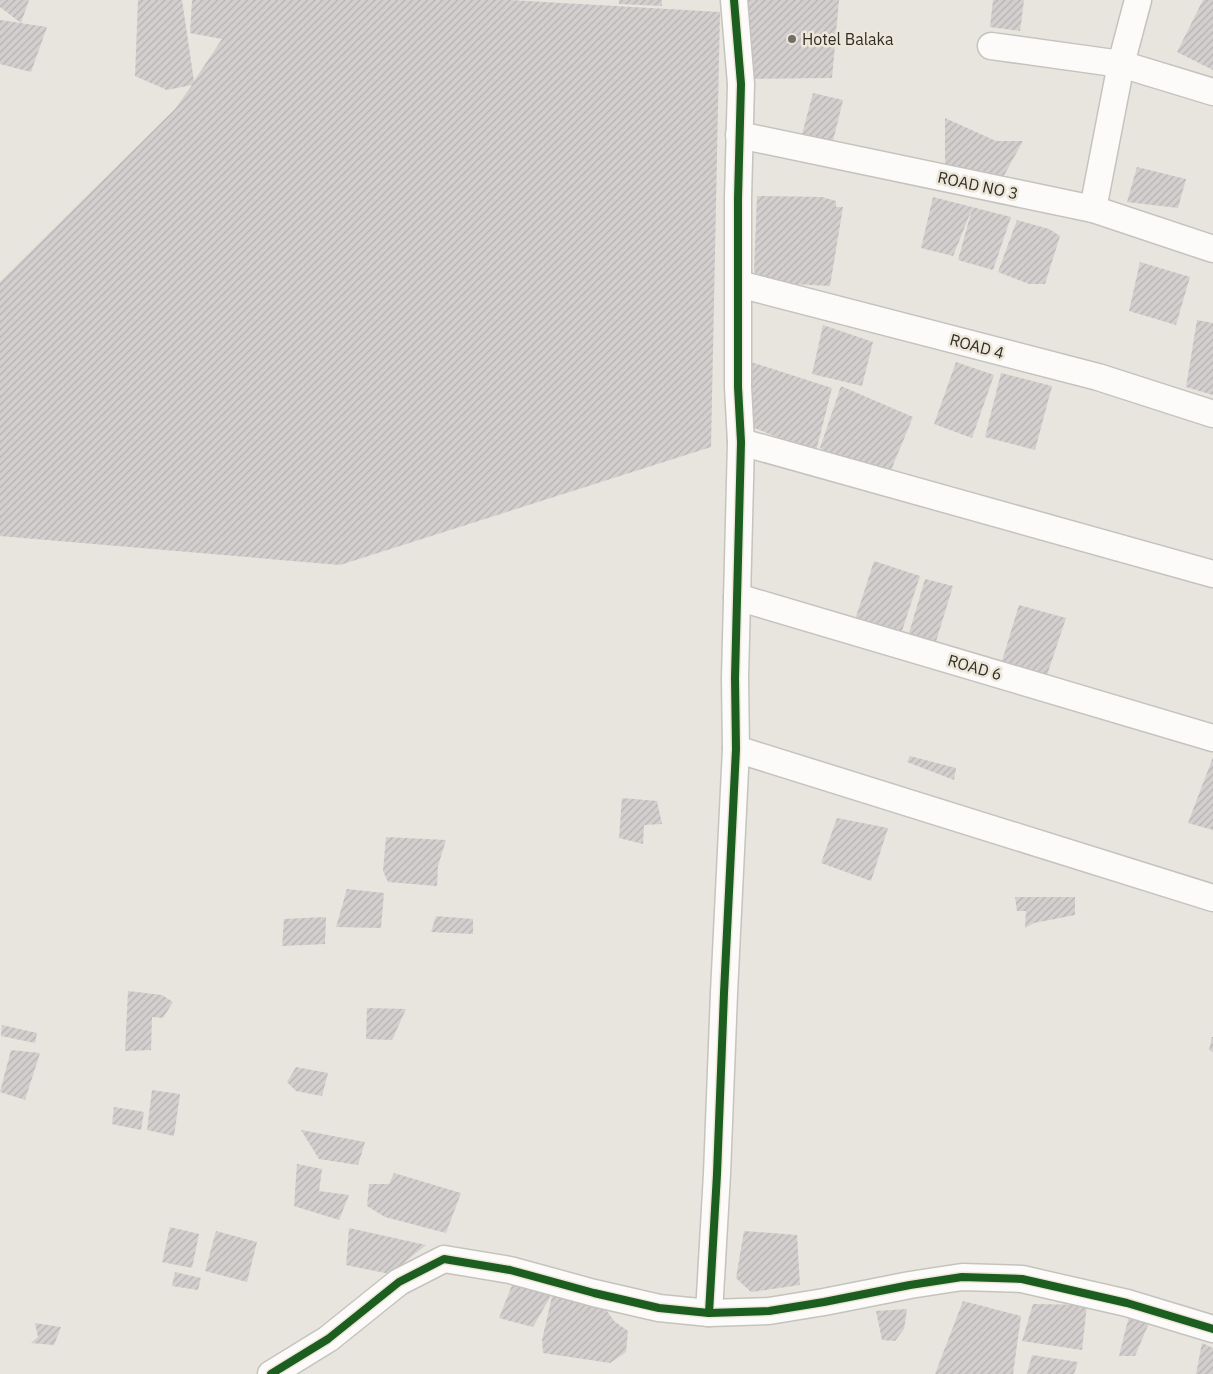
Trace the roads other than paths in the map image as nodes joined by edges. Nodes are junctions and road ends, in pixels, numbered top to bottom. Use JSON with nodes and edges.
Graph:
{"nodes":[{"id":1,"x":734,"y":0,"type":"edge"},
{"id":2,"x":1138,"y":0,"type":"edge"},
{"id":3,"x":991,"y":46,"type":"dead end"},
{"id":4,"x":1121,"y":64,"type":"junction"},
{"id":5,"x":1213,"y":92,"type":"edge"},
{"id":6,"x":740,"y":135,"type":"junction"},
{"id":7,"x":1093,"y":209,"type":"junction"},
{"id":8,"x":1213,"y":249,"type":"edge"},
{"id":9,"x":739,"y":284,"type":"junction"},
{"id":10,"x":1213,"y":414,"type":"edge"},
{"id":11,"x":741,"y":442,"type":"junction"},
{"id":12,"x":1213,"y":574,"type":"edge"},
{"id":13,"x":737,"y":597,"type":"junction"},
{"id":14,"x":1213,"y":738,"type":"edge"},
{"id":15,"x":736,"y":749,"type":"junction"},
{"id":16,"x":1213,"y":898,"type":"edge"},
{"id":17,"x":709,"y":1313,"type":"junction"},
{"id":18,"x":1213,"y":1329,"type":"edge"},
{"id":19,"x":271,"y":1374,"type":"edge"}],
"edges":[{"from":1,"to":6,"type":"street"},
{"from":2,"to":4,"type":"street"},
{"from":3,"to":4,"type":"street"},
{"from":4,"to":5,"type":"street"},
{"from":4,"to":7,"type":"street"},
{"from":6,"to":7,"type":"street","name":"ROAD NO 3"},
{"from":6,"to":9,"type":"street"},
{"from":7,"to":8,"type":"street","name":"ROAD NO 3"},
{"from":9,"to":10,"type":"street","name":"ROAD 4"},
{"from":9,"to":11,"type":"street"},
{"from":11,"to":12,"type":"street"},
{"from":11,"to":13,"type":"street"},
{"from":13,"to":14,"type":"street","name":"ROAD 6"},
{"from":13,"to":15,"type":"street"},
{"from":15,"to":16,"type":"street"},
{"from":15,"to":17,"type":"street"},
{"from":17,"to":18,"type":"street"},
{"from":17,"to":19,"type":"street"}]}
